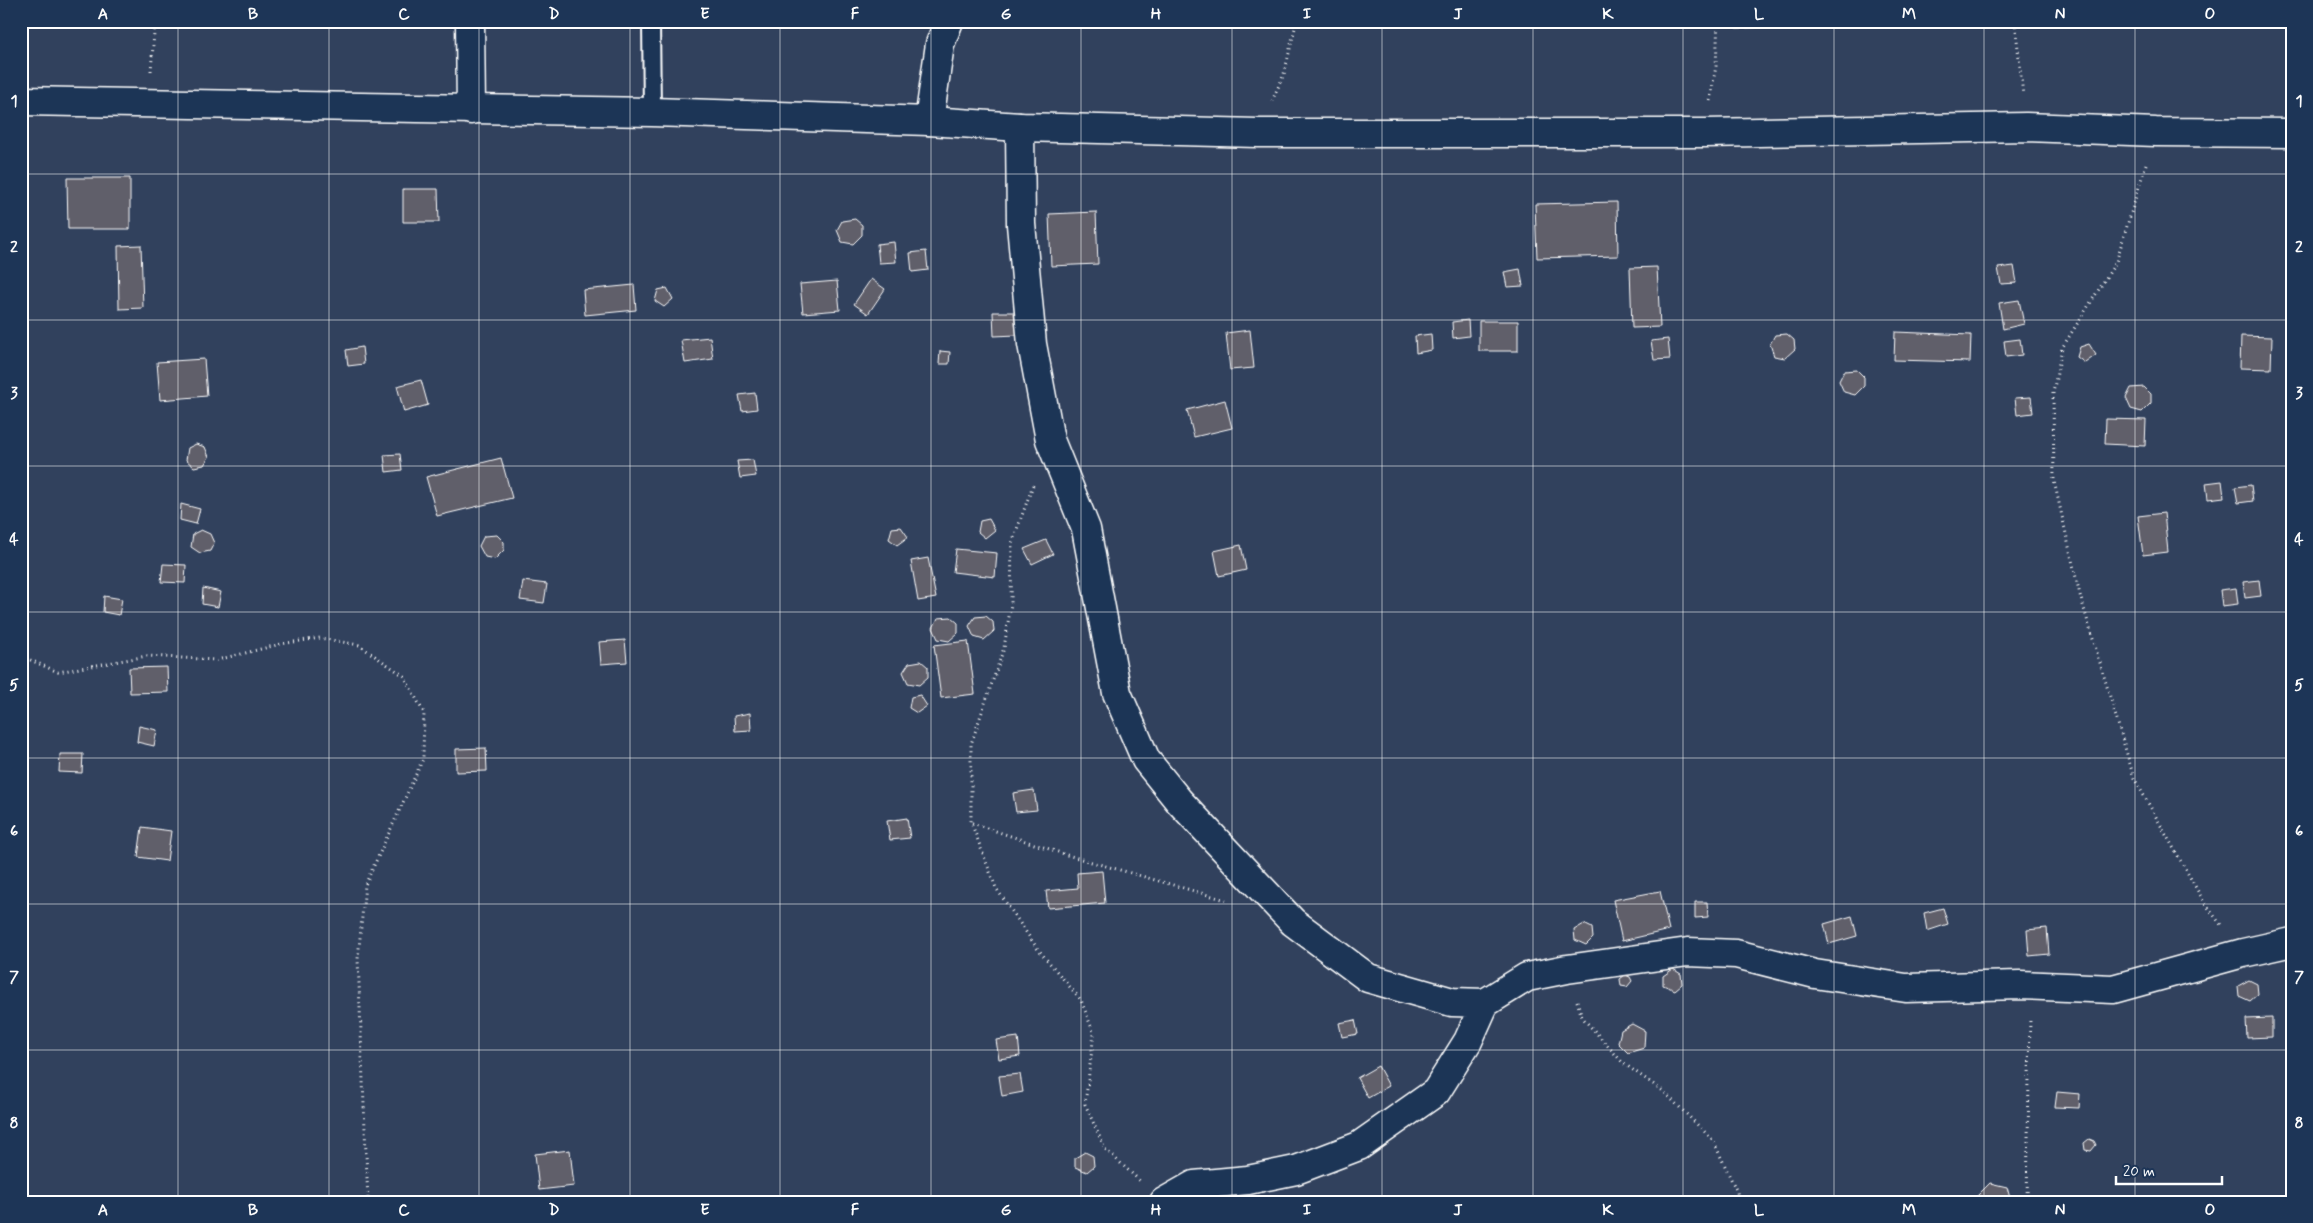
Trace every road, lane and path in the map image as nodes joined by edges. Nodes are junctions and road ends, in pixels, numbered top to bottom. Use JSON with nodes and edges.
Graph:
{"nodes":[{"id":1,"x":155,"y":21,"type":"edge"},
{"id":2,"x":470,"y":21,"type":"edge"},
{"id":3,"x":651,"y":21,"type":"edge"},
{"id":4,"x":950,"y":21,"type":"edge"},
{"id":5,"x":1291,"y":21,"type":"edge"},
{"id":6,"x":1718,"y":21,"type":"edge"},
{"id":7,"x":2015,"y":21,"type":"edge"},
{"id":8,"x":21,"y":101,"type":"edge"},
{"id":9,"x":148,"y":104,"type":"junction"},
{"id":10,"x":471,"y":110,"type":"junction"},
{"id":11,"x":652,"y":112,"type":"junction"},
{"id":12,"x":929,"y":121,"type":"junction"},
{"id":13,"x":1020,"y":127,"type":"junction"},
{"id":14,"x":2026,"y":128,"type":"junction"},
{"id":15,"x":2156,"y":132,"type":"junction"},
{"id":16,"x":1258,"y":133,"type":"junction"},
{"id":17,"x":1705,"y":133,"type":"junction"},
{"id":18,"x":2292,"y":133,"type":"edge"},
{"id":19,"x":1050,"y":440,"type":"junction"},
{"id":20,"x":21,"y":656,"type":"edge"},
{"id":21,"x":971,"y":822,"type":"junction"},
{"id":22,"x":1233,"y":902,"type":"dead end"},
{"id":23,"x":2292,"y":942,"type":"edge"},
{"id":24,"x":2243,"y":953,"type":"junction"},
{"id":25,"x":1568,"y":969,"type":"junction"},
{"id":26,"x":2030,"y":985,"type":"junction"},
{"id":27,"x":1485,"y":1003,"type":"junction"},
{"id":28,"x":368,"y":1202,"type":"edge"},
{"id":29,"x":1164,"y":1202,"type":"edge"},
{"id":30,"x":1739,"y":1202,"type":"edge"},
{"id":31,"x":2027,"y":1202,"type":"edge"}],
"edges":[{"from":1,"to":9,"type":"path"},
{"from":2,"to":10,"type":"street"},
{"from":3,"to":11,"type":"lane"},
{"from":4,"to":12,"type":"street"},
{"from":5,"to":16,"type":"path"},
{"from":6,"to":17,"type":"path"},
{"from":7,"to":14,"type":"path"},
{"from":8,"to":9,"type":"street"},
{"from":9,"to":10,"type":"street"},
{"from":10,"to":11,"type":"street"},
{"from":11,"to":12,"type":"street"},
{"from":12,"to":13,"type":"street"},
{"from":13,"to":16,"type":"street"},
{"from":13,"to":19,"type":"street"},
{"from":14,"to":15,"type":"street"},
{"from":14,"to":17,"type":"street"},
{"from":15,"to":18,"type":"street"},
{"from":15,"to":24,"type":"path"},
{"from":16,"to":17,"type":"street"},
{"from":19,"to":21,"type":"path"},
{"from":19,"to":27,"type":"street"},
{"from":20,"to":28,"type":"path"},
{"from":21,"to":22,"type":"path"},
{"from":21,"to":29,"type":"path"},
{"from":23,"to":24,"type":"street"},
{"from":24,"to":26,"type":"street"},
{"from":25,"to":26,"type":"street"},
{"from":25,"to":27,"type":"street"},
{"from":25,"to":30,"type":"path"},
{"from":26,"to":31,"type":"path"},
{"from":27,"to":29,"type":"street"}]}
